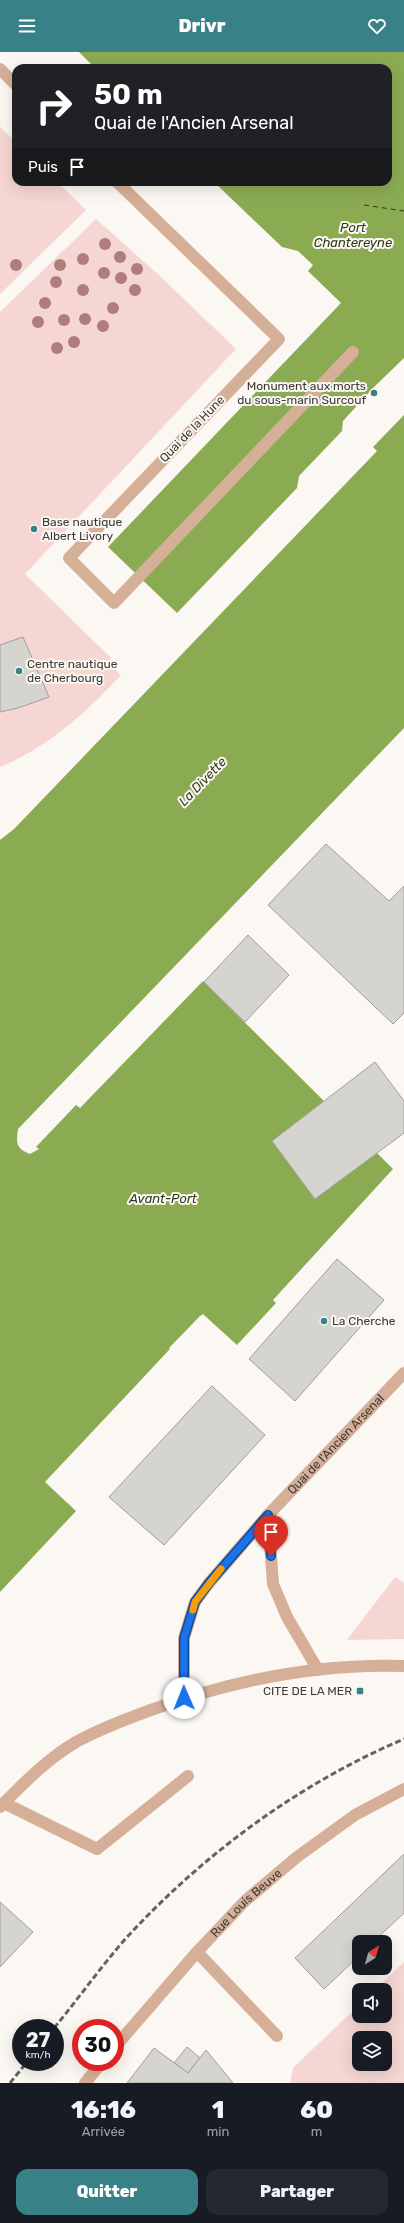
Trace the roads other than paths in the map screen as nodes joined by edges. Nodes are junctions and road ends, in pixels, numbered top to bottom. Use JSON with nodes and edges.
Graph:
{"nodes":[{"id":1,"x":0,"y":69,"type":"edge"},
{"id":2,"x":12,"y":81,"type":"edge"},
{"id":3,"x":121,"y":186,"type":"edge"},
{"id":4,"x":353,"y":352,"type":"dead end"},
{"id":5,"x":404,"y":1373,"type":"edge"},
{"id":6,"x":268,"y":1515,"type":"junction"},
{"id":7,"x":404,"y":1666,"type":"edge"},
{"id":8,"x":318,"y":1670,"type":"junction"},
{"id":9,"x":184,"y":1698,"type":"junction"},
{"id":10,"x":188,"y":1776,"type":"dead end"},
{"id":11,"x":404,"y":1789,"type":"edge"},
{"id":12,"x":2,"y":1805,"type":"edge"},
{"id":13,"x":197,"y":1952,"type":"junction"},
{"id":14,"x":277,"y":2036,"type":"dead end"},
{"id":15,"x":124,"y":2037,"type":"edge"},
{"id":16,"x":95,"y":2071,"type":"edge"},
{"id":17,"x":85,"y":2083,"type":"edge"}],
"edges":[{"from":1,"to":2,"type":"street"},
{"from":3,"to":4,"type":"street","name":"Quai de la Hune"},
{"from":5,"to":6,"type":"street","name":"Quai de l'Ancien Arsenal"},
{"from":6,"to":8,"type":"street"},
{"from":6,"to":9,"type":"street","name":"Quai de l'Ancien Arsenal"},
{"from":7,"to":8,"type":"street"},
{"from":8,"to":9,"type":"street"},
{"from":9,"to":12,"type":"street"},
{"from":10,"to":12,"type":"street"},
{"from":11,"to":13,"type":"street","name":"Rue Louis Beuve"},
{"from":13,"to":14,"type":"street"},
{"from":13,"to":15,"type":"street","name":"Rue Louis Beuve"},
{"from":16,"to":17,"type":"street"}]}
